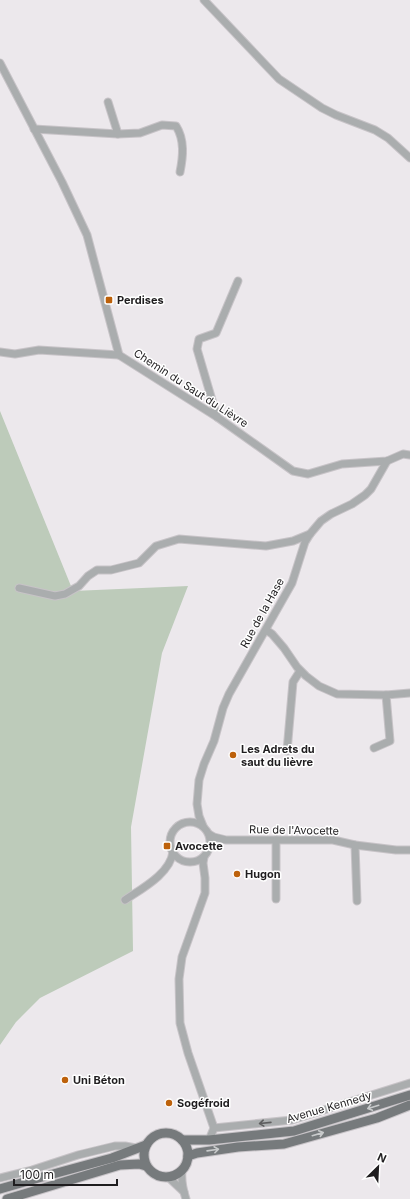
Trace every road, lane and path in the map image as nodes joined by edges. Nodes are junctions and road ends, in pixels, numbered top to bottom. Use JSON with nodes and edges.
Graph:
{"nodes":[{"id":1,"x":204,"y":0,"type":"edge"},
{"id":2,"x":0,"y":63,"type":"edge"},
{"id":3,"x":108,"y":102,"type":"dead end"},
{"id":4,"x":34,"y":129,"type":"junction"},
{"id":5,"x":118,"y":134,"type":"junction"},
{"id":6,"x":410,"y":158,"type":"edge"},
{"id":7,"x":180,"y":172,"type":"dead end"},
{"id":8,"x":238,"y":281,"type":"dead end"},
{"id":9,"x":0,"y":352,"type":"edge"},
{"id":10,"x":119,"y":355,"type":"junction"},
{"id":11,"x":217,"y":417,"type":"junction"},
{"id":12,"x":410,"y":455,"type":"edge"},
{"id":13,"x":387,"y":461,"type":"junction"},
{"id":14,"x":310,"y":534,"type":"junction"},
{"id":15,"x":19,"y":588,"type":"dead end"},
{"id":16,"x":266,"y":630,"type":"junction"},
{"id":17,"x":300,"y":671,"type":"junction"},
{"id":18,"x":410,"y":693,"type":"edge"},
{"id":19,"x":386,"y":694,"type":"junction"},
{"id":20,"x":374,"y":748,"type":"dead end"},
{"id":21,"x":287,"y":751,"type":"dead end"},
{"id":22,"x":197,"y":804,"type":"junction"},
{"id":23,"x":185,"y":822,"type":"junction"},
{"id":24,"x":203,"y":826,"type":"junction"},
{"id":25,"x":209,"y":834,"type":"junction"},
{"id":26,"x":226,"y":840,"type":"junction"},
{"id":27,"x":276,"y":840,"type":"junction"},
{"id":28,"x":355,"y":845,"type":"junction"},
{"id":29,"x":210,"y":848,"type":"junction"},
{"id":30,"x":410,"y":850,"type":"edge"},
{"id":31,"x":173,"y":852,"type":"junction"},
{"id":32,"x":204,"y":857,"type":"junction"},
{"id":33,"x":182,"y":860,"type":"junction"},
{"id":34,"x":193,"y":862,"type":"junction"},
{"id":35,"x":169,"y":864,"type":"junction"},
{"id":36,"x":204,"y":875,"type":"junction"},
{"id":37,"x":276,"y":899,"type":"dead end"},
{"id":38,"x":124,"y":900,"type":"dead end"},
{"id":39,"x":357,"y":901,"type":"dead end"},
{"id":40,"x":410,"y":1083,"type":"edge"},
{"id":41,"x":410,"y":1095,"type":"edge"},
{"id":42,"x":410,"y":1106,"type":"edge"},
{"id":43,"x":214,"y":1128,"type":"junction"},
{"id":44,"x":182,"y":1140,"type":"junction"},
{"id":45,"x":210,"y":1140,"type":"junction"},
{"id":46,"x":146,"y":1145,"type":"junction"},
{"id":47,"x":136,"y":1148,"type":"junction"},
{"id":48,"x":188,"y":1156,"type":"junction"},
{"id":49,"x":146,"y":1166,"type":"junction"},
{"id":50,"x":182,"y":1171,"type":"junction"},
{"id":51,"x":168,"y":1177,"type":"junction"},
{"id":52,"x":0,"y":1178,"type":"edge"},
{"id":53,"x":0,"y":1189,"type":"edge"},
{"id":54,"x":185,"y":1195,"type":"edge"},
{"id":55,"x":7,"y":1199,"type":"edge"}],
"edges":[{"from":1,"to":6,"type":"street"},
{"from":2,"to":4,"type":"street","name":"Chemin du Saut du Lièvre"},
{"from":3,"to":5,"type":"street"},
{"from":4,"to":5,"type":"street"},
{"from":4,"to":10,"type":"street","name":"Chemin du Saut du Lièvre"},
{"from":5,"to":7,"type":"street"},
{"from":8,"to":11,"type":"street"},
{"from":9,"to":10,"type":"street"},
{"from":10,"to":11,"type":"street","name":"Chemin du Saut du Lièvre"},
{"from":11,"to":13,"type":"street","name":"Chemin du Saut du Lièvre"},
{"from":12,"to":13,"type":"street","name":"Chemin du Saut du Lièvre"},
{"from":13,"to":14,"type":"street","name":"Rue de la Hase"},
{"from":14,"to":15,"type":"street"},
{"from":14,"to":16,"type":"street","name":"Rue de la Hase"},
{"from":16,"to":17,"type":"street"},
{"from":16,"to":22,"type":"street","name":"Rue de la Hase"},
{"from":17,"to":19,"type":"street"},
{"from":17,"to":21,"type":"street"},
{"from":18,"to":19,"type":"street"},
{"from":19,"to":20,"type":"street"},
{"from":22,"to":23,"type":"street"},
{"from":22,"to":24,"type":"street"},
{"from":23,"to":24,"type":"street"},
{"from":23,"to":31,"type":"street"},
{"from":24,"to":25,"type":"street"},
{"from":25,"to":26,"type":"street"},
{"from":25,"to":29,"type":"street"},
{"from":26,"to":27,"type":"street","name":"Rue de l'Avocette"},
{"from":26,"to":29,"type":"street"},
{"from":27,"to":28,"type":"street","name":"Rue de l'Avocette"},
{"from":27,"to":37,"type":"street"},
{"from":28,"to":30,"type":"street","name":"Rue de l'Avocette"},
{"from":28,"to":39,"type":"street"},
{"from":29,"to":32,"type":"street"},
{"from":31,"to":33,"type":"street"},
{"from":31,"to":35,"type":"street"},
{"from":32,"to":34,"type":"street"},
{"from":32,"to":36,"type":"street"},
{"from":33,"to":34,"type":"street"},
{"from":33,"to":35,"type":"street"},
{"from":34,"to":36,"type":"street"},
{"from":35,"to":38,"type":"street"},
{"from":36,"to":43,"type":"street"},
{"from":40,"to":43,"type":"street","one_way":true},
{"from":41,"to":45,"type":"main road","name":"Avenue Kennedy","one_way":true},
{"from":48,"to":42,"type":"main road","one_way":true},
{"from":43,"to":45,"type":"street"},
{"from":44,"to":45,"type":"main road","name":"Avenue Kennedy"},
{"from":44,"to":46,"type":"main road"},
{"from":44,"to":48,"type":"main road"},
{"from":46,"to":47,"type":"main road"},
{"from":46,"to":49,"type":"main road"},
{"from":47,"to":52,"type":"street"},
{"from":47,"to":53,"type":"main road"},
{"from":48,"to":50,"type":"main road"},
{"from":49,"to":51,"type":"main road"},
{"from":49,"to":55,"type":"main road"},
{"from":50,"to":51,"type":"main road"},
{"from":50,"to":54,"type":"street"},
{"from":51,"to":54,"type":"street"}]}
